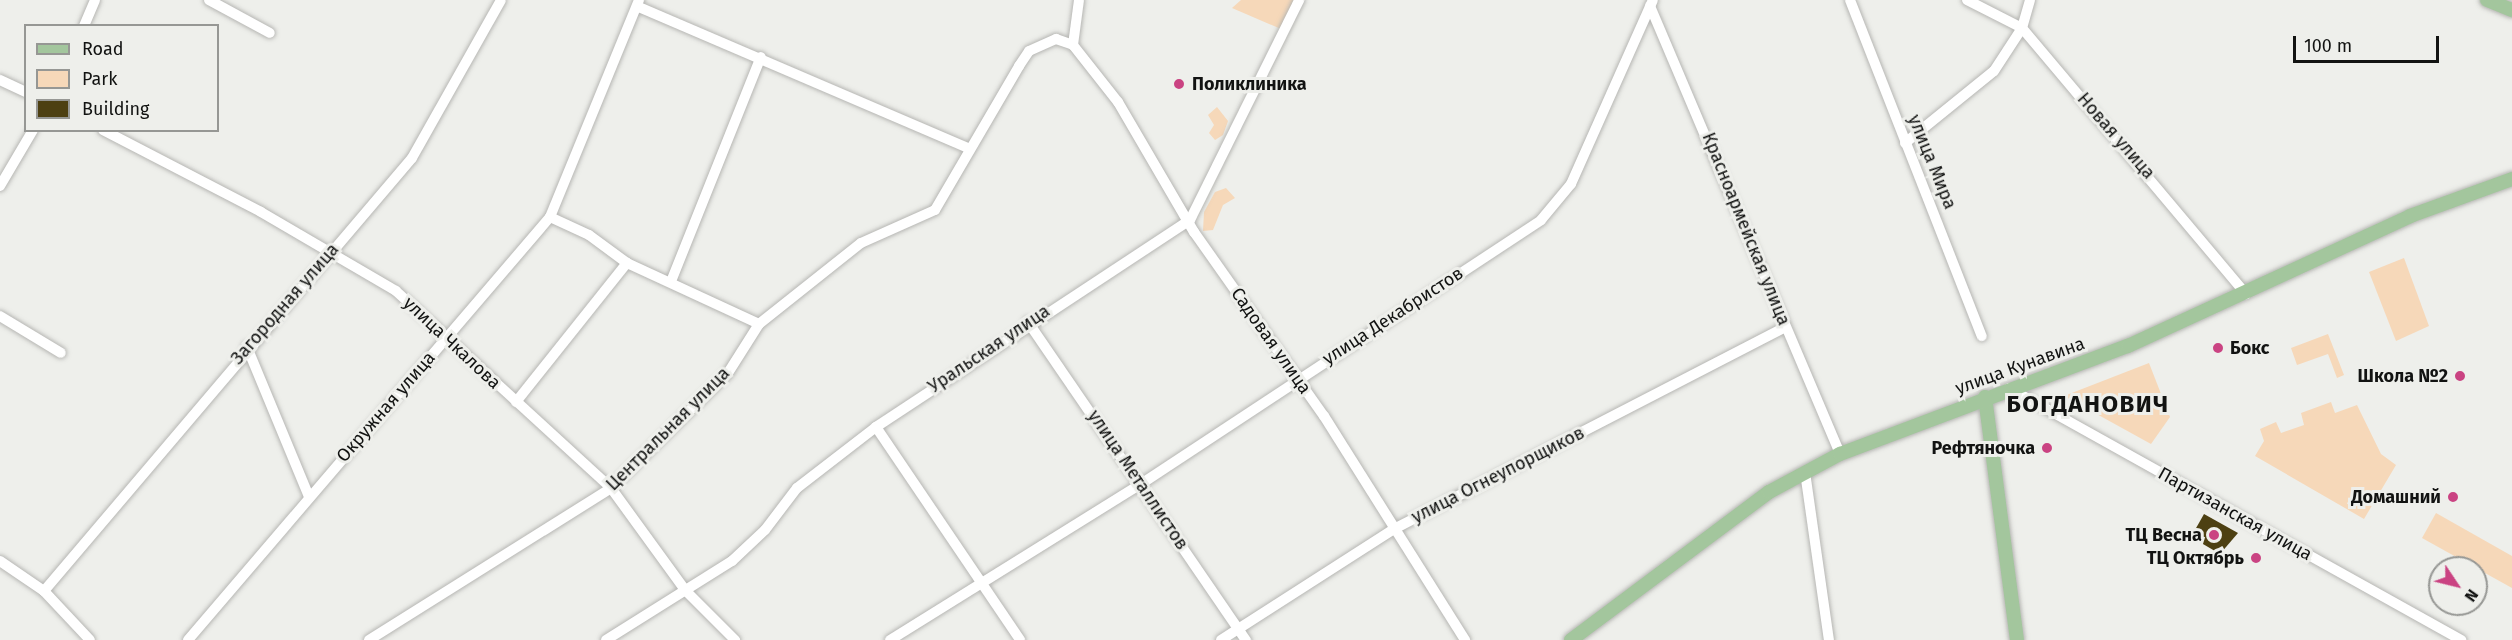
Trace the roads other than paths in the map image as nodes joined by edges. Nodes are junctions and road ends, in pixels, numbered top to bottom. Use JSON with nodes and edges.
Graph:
{"nodes":[{"id":1,"x":95,"y":0,"type":"edge"},
{"id":2,"x":209,"y":0,"type":"edge"},
{"id":3,"x":501,"y":0,"type":"edge"},
{"id":4,"x":1079,"y":0,"type":"edge"},
{"id":5,"x":1299,"y":0,"type":"edge"},
{"id":6,"x":1850,"y":0,"type":"edge"},
{"id":7,"x":1968,"y":0,"type":"edge"},
{"id":8,"x":2030,"y":0,"type":"edge"},
{"id":9,"x":2487,"y":0,"type":"edge"},
{"id":10,"x":639,"y":3,"type":"edge"},
{"id":11,"x":1651,"y":3,"type":"edge"},
{"id":12,"x":2512,"y":10,"type":"edge"},
{"id":13,"x":85,"y":24,"type":"edge"},
{"id":14,"x":2022,"y":28,"type":"junction"},
{"id":15,"x":270,"y":33,"type":"dead end"},
{"id":16,"x":1073,"y":45,"type":"junction"},
{"id":17,"x":761,"y":57,"type":"junction"},
{"id":18,"x":0,"y":80,"type":"edge"},
{"id":19,"x":24,"y":91,"type":"edge"},
{"id":20,"x":32,"y":132,"type":"edge"},
{"id":21,"x":107,"y":132,"type":"edge"},
{"id":22,"x":1905,"y":143,"type":"junction"},
{"id":23,"x":968,"y":148,"type":"junction"},
{"id":24,"x":2512,"y":179,"type":"edge"},
{"id":25,"x":0,"y":186,"type":"edge"},
{"id":26,"x":550,"y":217,"type":"junction"},
{"id":27,"x":1190,"y":220,"type":"junction"},
{"id":28,"x":331,"y":250,"type":"junction"},
{"id":29,"x":627,"y":263,"type":"junction"},
{"id":30,"x":672,"y":279,"type":"junction"},
{"id":31,"x":2246,"y":294,"type":"junction"},
{"id":32,"x":0,"y":316,"type":"edge"},
{"id":33,"x":1028,"y":322,"type":"junction"},
{"id":34,"x":759,"y":324,"type":"junction"},
{"id":35,"x":1785,"y":327,"type":"junction"},
{"id":36,"x":1982,"y":336,"type":"dead end"},
{"id":37,"x":446,"y":339,"type":"junction"},
{"id":38,"x":247,"y":347,"type":"junction"},
{"id":39,"x":61,"y":353,"type":"dead end"},
{"id":40,"x":1296,"y":378,"type":"junction"},
{"id":41,"x":2009,"y":388,"type":"junction"},
{"id":42,"x":1985,"y":397,"type":"junction"},
{"id":43,"x":516,"y":402,"type":"junction"},
{"id":44,"x":876,"y":427,"type":"junction"},
{"id":45,"x":1840,"y":454,"type":"junction"},
{"id":46,"x":1805,"y":472,"type":"junction"},
{"id":47,"x":1141,"y":484,"type":"junction"},
{"id":48,"x":611,"y":488,"type":"junction"},
{"id":49,"x":309,"y":497,"type":"junction"},
{"id":50,"x":1394,"y":530,"type":"junction"},
{"id":51,"x":0,"y":561,"type":"edge"},
{"id":52,"x":980,"y":584,"type":"junction"},
{"id":53,"x":685,"y":590,"type":"junction"},
{"id":54,"x":44,"y":591,"type":"junction"},
{"id":55,"x":1239,"y":629,"type":"junction"},
{"id":56,"x":90,"y":640,"type":"edge"},
{"id":57,"x":188,"y":640,"type":"edge"},
{"id":58,"x":369,"y":640,"type":"edge"},
{"id":59,"x":606,"y":640,"type":"edge"},
{"id":60,"x":735,"y":640,"type":"edge"},
{"id":61,"x":890,"y":640,"type":"edge"},
{"id":62,"x":1020,"y":640,"type":"edge"},
{"id":63,"x":1221,"y":640,"type":"edge"},
{"id":64,"x":1246,"y":640,"type":"edge"},
{"id":65,"x":1465,"y":640,"type":"edge"},
{"id":66,"x":1571,"y":640,"type":"edge"},
{"id":67,"x":1829,"y":640,"type":"edge"},
{"id":68,"x":2017,"y":640,"type":"edge"},
{"id":69,"x":2461,"y":640,"type":"edge"}],
"edges":[{"from":1,"to":13,"type":"street"},
{"from":2,"to":15,"type":"street"},
{"from":3,"to":28,"type":"street","name":"Загородная улица"},
{"from":4,"to":16,"type":"street"},
{"from":5,"to":27,"type":"street"},
{"from":6,"to":22,"type":"street","name":"улица Мира"},
{"from":7,"to":14,"type":"street","name":"Новая улица"},
{"from":8,"to":14,"type":"street"},
{"from":9,"to":12,"type":"main road"},
{"from":10,"to":17,"type":"street"},
{"from":10,"to":26,"type":"street","name":"Окружная улица"},
{"from":11,"to":35,"type":"street","name":"Красноармейская улица"},
{"from":11,"to":40,"type":"street","name":"улица Декабристов"},
{"from":14,"to":22,"type":"street"},
{"from":14,"to":31,"type":"street","name":"Новая улица"},
{"from":16,"to":23,"type":"street","name":"Центральная улица"},
{"from":16,"to":27,"type":"street","name":"Садовая улица"},
{"from":17,"to":23,"type":"street"},
{"from":17,"to":30,"type":"street"},
{"from":18,"to":19,"type":"street"},
{"from":20,"to":25,"type":"street"},
{"from":21,"to":28,"type":"street","name":"улица Чкалова"},
{"from":22,"to":36,"type":"street","name":"улица Мира"},
{"from":23,"to":34,"type":"street","name":"Центральная улица"},
{"from":24,"to":31,"type":"main road","name":"улица Кунавина"},
{"from":26,"to":29,"type":"street"},
{"from":26,"to":37,"type":"street","name":"Окружная улица"},
{"from":27,"to":33,"type":"street","name":"Уральская улица"},
{"from":27,"to":40,"type":"street","name":"Садовая улица"},
{"from":28,"to":37,"type":"street","name":"улица Чкалова"},
{"from":28,"to":38,"type":"street","name":"Загородная улица"},
{"from":29,"to":30,"type":"street"},
{"from":29,"to":43,"type":"street"},
{"from":30,"to":34,"type":"street"},
{"from":31,"to":41,"type":"main road","name":"улица Кунавина"},
{"from":32,"to":39,"type":"street"},
{"from":33,"to":44,"type":"street","name":"Уральская улица"},
{"from":33,"to":47,"type":"street","name":"улица Металлистов"},
{"from":34,"to":48,"type":"street","name":"Центральная улица"},
{"from":35,"to":45,"type":"street","name":"Красноармейская улица"},
{"from":35,"to":50,"type":"street","name":"улица Огнеупорщиков"},
{"from":37,"to":43,"type":"street","name":"улица Чкалова"},
{"from":37,"to":49,"type":"street","name":"Окружная улица"},
{"from":38,"to":49,"type":"street"},
{"from":38,"to":54,"type":"street","name":"Загородная улица"},
{"from":40,"to":47,"type":"street","name":"улица Декабристов"},
{"from":40,"to":50,"type":"street","name":"Садовая улица"},
{"from":41,"to":42,"type":"main road","name":"улица Кунавина"},
{"from":41,"to":69,"type":"street","name":"Партизанская улица"},
{"from":42,"to":45,"type":"main road","name":"улица Кунавина"},
{"from":42,"to":68,"type":"main road"},
{"from":43,"to":48,"type":"street","name":"улица Чкалова"},
{"from":44,"to":52,"type":"street"},
{"from":44,"to":53,"type":"street","name":"Уральская улица"},
{"from":45,"to":46,"type":"main road","name":"улица Кунавина"},
{"from":46,"to":66,"type":"main road","name":"улица Кунавина"},
{"from":46,"to":67,"type":"street"},
{"from":47,"to":52,"type":"street","name":"улица Декабристов"},
{"from":47,"to":55,"type":"street","name":"улица Металлистов"},
{"from":48,"to":53,"type":"street","name":"улица Чкалова"},
{"from":48,"to":58,"type":"street","name":"Центральная улица"},
{"from":49,"to":57,"type":"street","name":"Окружная улица"},
{"from":50,"to":55,"type":"street","name":"улица Огнеупорщиков"},
{"from":50,"to":65,"type":"street","name":"Садовая улица"},
{"from":51,"to":54,"type":"street"},
{"from":52,"to":61,"type":"street","name":"улица Декабристов"},
{"from":52,"to":62,"type":"street"},
{"from":53,"to":59,"type":"street","name":"Уральская улица"},
{"from":53,"to":60,"type":"street","name":"улица Чкалова"},
{"from":54,"to":56,"type":"street"},
{"from":55,"to":63,"type":"street","name":"улица Огнеупорщиков"},
{"from":55,"to":64,"type":"street","name":"улица Металлистов"}]}
